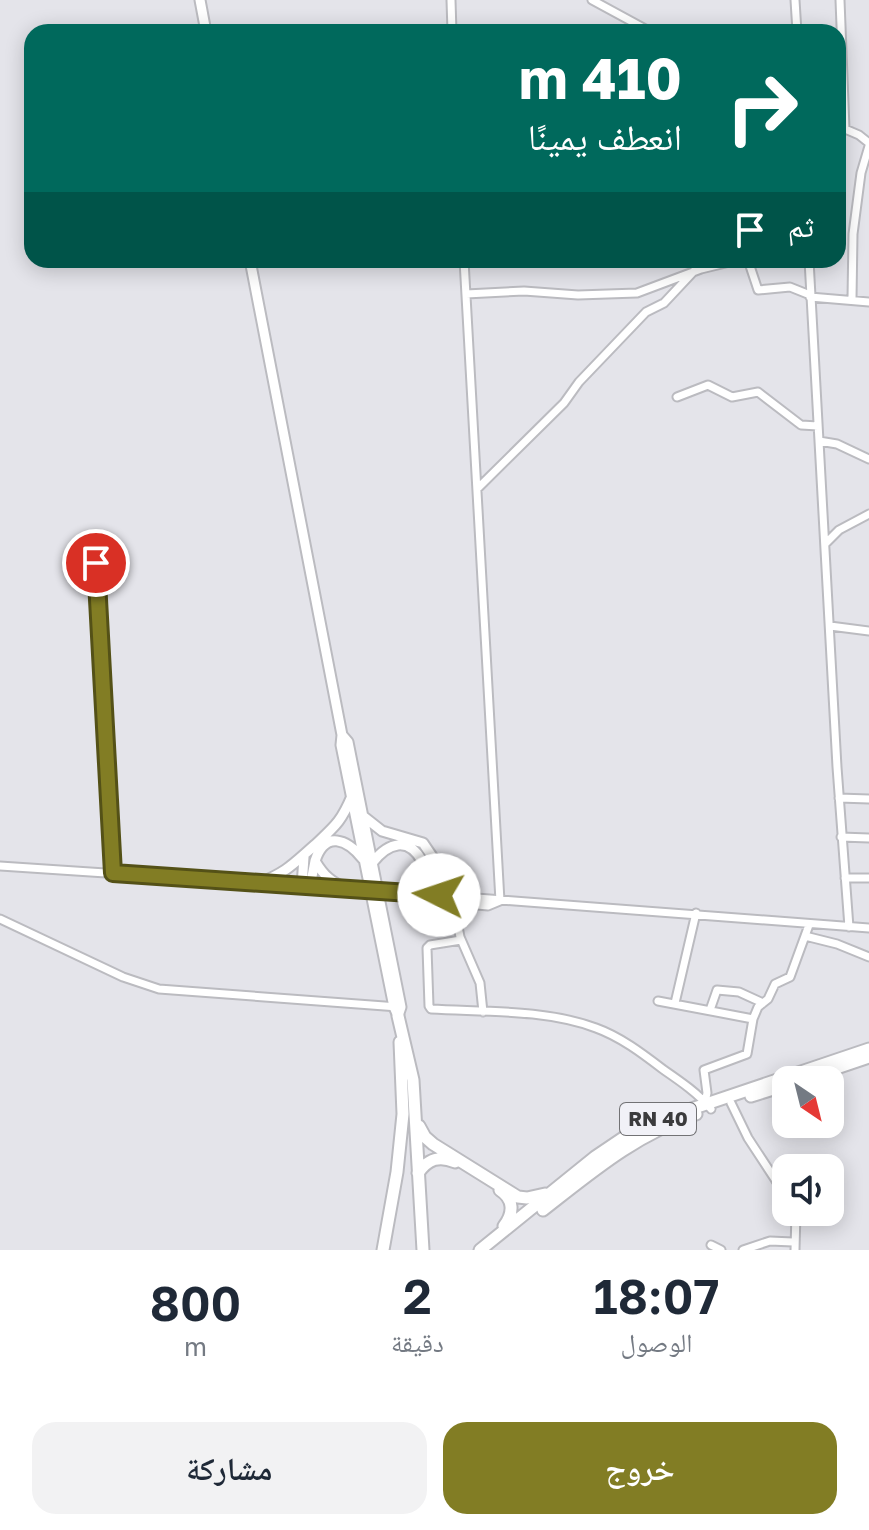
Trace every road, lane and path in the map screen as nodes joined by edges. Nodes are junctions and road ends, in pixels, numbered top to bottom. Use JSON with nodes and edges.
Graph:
{"nodes":[{"id":1,"x":200,"y":0,"type":"edge"},
{"id":2,"x":451,"y":0,"type":"edge"},
{"id":3,"x":592,"y":0,"type":"edge"},
{"id":4,"x":795,"y":0,"type":"edge"},
{"id":5,"x":840,"y":0,"type":"edge"},
{"id":6,"x":204,"y":24,"type":"edge"},
{"id":7,"x":452,"y":24,"type":"edge"},
{"id":8,"x":636,"y":24,"type":"edge"},
{"id":9,"x":796,"y":24,"type":"edge"},
{"id":10,"x":840,"y":24,"type":"edge"},
{"id":11,"x":846,"y":130,"type":"edge"},
{"id":12,"x":869,"y":145,"type":"edge"},
{"id":13,"x":252,"y":268,"type":"edge"},
{"id":14,"x":464,"y":268,"type":"edge"},
{"id":15,"x":706,"y":268,"type":"edge"},
{"id":16,"x":751,"y":268,"type":"edge"},
{"id":17,"x":809,"y":268,"type":"edge"},
{"id":18,"x":694,"y":271,"type":"junction"},
{"id":19,"x":466,"y":294,"type":"junction"},
{"id":20,"x":810,"y":296,"type":"junction"},
{"id":21,"x":852,"y":299,"type":"junction"},
{"id":22,"x":869,"y":302,"type":"edge"},
{"id":23,"x":677,"y":397,"type":"dead end"},
{"id":24,"x":818,"y":426,"type":"junction"},
{"id":25,"x":819,"y":441,"type":"junction"},
{"id":26,"x":869,"y":459,"type":"edge"},
{"id":27,"x":477,"y":489,"type":"junction"},
{"id":28,"x":869,"y":514,"type":"edge"},
{"id":29,"x":826,"y":543,"type":"junction"},
{"id":30,"x":96,"y":563,"type":"dead end"},
{"id":31,"x":830,"y":626,"type":"junction"},
{"id":32,"x":869,"y":631,"type":"edge"},
{"id":33,"x":342,"y":735,"type":"junction"},
{"id":34,"x":352,"y":796,"type":"junction"},
{"id":35,"x":839,"y":798,"type":"junction"},
{"id":36,"x":869,"y":799,"type":"edge"},
{"id":37,"x":363,"y":816,"type":"junction"},
{"id":38,"x":841,"y":837,"type":"junction"},
{"id":39,"x":869,"y":838,"type":"edge"},
{"id":40,"x":304,"y":857,"type":"junction"},
{"id":41,"x":315,"y":861,"type":"junction"},
{"id":42,"x":422,"y":861,"type":"junction"},
{"id":43,"x":369,"y":862,"type":"junction"},
{"id":44,"x":438,"y":865,"type":"junction"},
{"id":45,"x":0,"y":866,"type":"edge"},
{"id":46,"x":113,"y":873,"type":"junction"},
{"id":47,"x":845,"y":878,"type":"junction"},
{"id":48,"x":869,"y":878,"type":"edge"},
{"id":49,"x":258,"y":884,"type":"junction"},
{"id":50,"x":306,"y":887,"type":"junction"},
{"id":51,"x":347,"y":889,"type":"junction"},
{"id":52,"x":393,"y":892,"type":"junction"},
{"id":53,"x":436,"y":895,"type":"junction"},
{"id":54,"x":474,"y":899,"type":"junction"},
{"id":55,"x":500,"y":901,"type":"junction"},
{"id":56,"x":696,"y":913,"type":"junction"},
{"id":57,"x":0,"y":919,"type":"edge"},
{"id":58,"x":809,"y":925,"type":"junction"},
{"id":59,"x":849,"y":927,"type":"junction"},
{"id":60,"x":869,"y":928,"type":"edge"},
{"id":61,"x":805,"y":936,"type":"junction"},
{"id":62,"x":461,"y":940,"type":"junction"},
{"id":63,"x":869,"y":957,"type":"edge"},
{"id":64,"x":658,"y":1001,"type":"dead end"},
{"id":65,"x":675,"y":1003,"type":"junction"},
{"id":66,"x":763,"y":1003,"type":"junction"},
{"id":67,"x":710,"y":1010,"type":"junction"},
{"id":68,"x":483,"y":1012,"type":"junction"},
{"id":69,"x":398,"y":1013,"type":"junction"},
{"id":70,"x":753,"y":1019,"type":"junction"},
{"id":71,"x":869,"y":1049,"type":"edge"},
{"id":72,"x":869,"y":1057,"type":"edge"},
{"id":73,"x":827,"y":1066,"type":"edge"},
{"id":74,"x":838,"y":1066,"type":"edge"},
{"id":75,"x":772,"y":1085,"type":"edge"},
{"id":76,"x":772,"y":1090,"type":"edge"},
{"id":77,"x":731,"y":1103,"type":"junction"},
{"id":78,"x":708,"y":1105,"type":"junction"},
{"id":79,"x":416,"y":1118,"type":"junction"},
{"id":80,"x":418,"y":1173,"type":"junction"},
{"id":81,"x":772,"y":1175,"type":"edge"},
{"id":82,"x":560,"y":1186,"type":"junction"},
{"id":83,"x":795,"y":1226,"type":"edge"},
{"id":84,"x":493,"y":1244,"type":"edge"},
{"id":85,"x":711,"y":1245,"type":"dead end"},
{"id":86,"x":794,"y":1246,"type":"edge"},
{"id":87,"x":383,"y":1250,"type":"edge"},
{"id":88,"x":423,"y":1250,"type":"edge"},
{"id":89,"x":480,"y":1250,"type":"edge"},
{"id":90,"x":721,"y":1250,"type":"edge"},
{"id":91,"x":743,"y":1250,"type":"edge"}],
"edges":[{"from":1,"to":6,"type":"main road"},
{"from":2,"to":7,"type":"street"},
{"from":3,"to":8,"type":"street"},
{"from":4,"to":9,"type":"street"},
{"from":5,"to":10,"type":"street"},
{"from":11,"to":12,"type":"street"},
{"from":12,"to":21,"type":"street"},
{"from":13,"to":33,"type":"main road"},
{"from":14,"to":19,"type":"street"},
{"from":15,"to":18,"type":"street"},
{"from":16,"to":20,"type":"street"},
{"from":17,"to":20,"type":"street"},
{"from":18,"to":19,"type":"street"},
{"from":18,"to":27,"type":"street"},
{"from":19,"to":27,"type":"street"},
{"from":20,"to":21,"type":"street"},
{"from":20,"to":24,"type":"street"},
{"from":21,"to":22,"type":"street"},
{"from":23,"to":24,"type":"street"},
{"from":24,"to":25,"type":"street"},
{"from":25,"to":26,"type":"street"},
{"from":25,"to":29,"type":"street"},
{"from":27,"to":55,"type":"street"},
{"from":28,"to":29,"type":"street"},
{"from":29,"to":31,"type":"street"},
{"from":30,"to":46,"type":"street"},
{"from":31,"to":32,"type":"street"},
{"from":31,"to":35,"type":"street"},
{"from":33,"to":34,"type":"main road"},
{"from":33,"to":37,"type":"main road"},
{"from":34,"to":40,"type":"main road"},
{"from":34,"to":43,"type":"main road"},
{"from":35,"to":36,"type":"street"},
{"from":35,"to":38,"type":"street"},
{"from":37,"to":43,"type":"main road"},
{"from":37,"to":44,"type":"main road"},
{"from":38,"to":39,"type":"street"},
{"from":38,"to":47,"type":"street"},
{"from":40,"to":49,"type":"main road"},
{"from":40,"to":50,"type":"main road"},
{"from":41,"to":43,"type":"main road"},
{"from":41,"to":50,"type":"main road"},
{"from":41,"to":51,"type":"main road"},
{"from":42,"to":43,"type":"main road"},
{"from":42,"to":52,"type":"main road"},
{"from":42,"to":53,"type":"main road"},
{"from":43,"to":69,"type":"main road"},
{"from":44,"to":53,"type":"main road"},
{"from":44,"to":54,"type":"main road"},
{"from":45,"to":46,"type":"street"},
{"from":46,"to":49,"type":"street"},
{"from":47,"to":48,"type":"street"},
{"from":47,"to":59,"type":"street"},
{"from":49,"to":50,"type":"street"},
{"from":50,"to":51,"type":"street","bridge":true},
{"from":51,"to":52,"type":"street","bridge":true},
{"from":52,"to":53,"type":"street"},
{"from":53,"to":54,"type":"street"},
{"from":54,"to":55,"type":"street"},
{"from":55,"to":56,"type":"street"},
{"from":55,"to":62,"type":"street"},
{"from":56,"to":58,"type":"street"},
{"from":56,"to":65,"type":"street"},
{"from":57,"to":69,"type":"street"},
{"from":58,"to":59,"type":"street"},
{"from":58,"to":61,"type":"street"},
{"from":59,"to":60,"type":"street"},
{"from":61,"to":63,"type":"street"},
{"from":61,"to":66,"type":"street"},
{"from":62,"to":68,"type":"street"},
{"from":62,"to":68,"type":"street"},
{"from":64,"to":65,"type":"street"},
{"from":65,"to":67,"type":"street"},
{"from":66,"to":67,"type":"street"},
{"from":66,"to":70,"type":"street"},
{"from":67,"to":70,"type":"street"},
{"from":68,"to":78,"type":"street"},
{"from":69,"to":79,"type":"highway"},
{"from":69,"to":87,"type":"highway"},
{"from":70,"to":78,"type":"street"},
{"from":71,"to":73,"type":"highway","number":"RN 40"},
{"from":72,"to":74,"type":"highway","number":"RN 40"},
{"from":75,"to":78,"type":"highway","number":"RN 40"},
{"from":76,"to":77,"type":"highway","number":"RN 40"},
{"from":77,"to":78,"type":"highway","number":"RN 40"},
{"from":77,"to":81,"type":"street"},
{"from":78,"to":82,"type":"highway","number":"RN 40"},
{"from":78,"to":84,"type":"highway","number":"RN 40"},
{"from":79,"to":80,"type":"highway"},
{"from":79,"to":82,"type":"highway"},
{"from":80,"to":84,"type":"highway"},
{"from":80,"to":88,"type":"highway"},
{"from":82,"to":84,"type":"highway","number":"RN 40"},
{"from":83,"to":86,"type":"street"},
{"from":84,"to":89,"type":"highway","number":"RN 40"},
{"from":85,"to":90,"type":"street"},
{"from":86,"to":91,"type":"street"}]}
